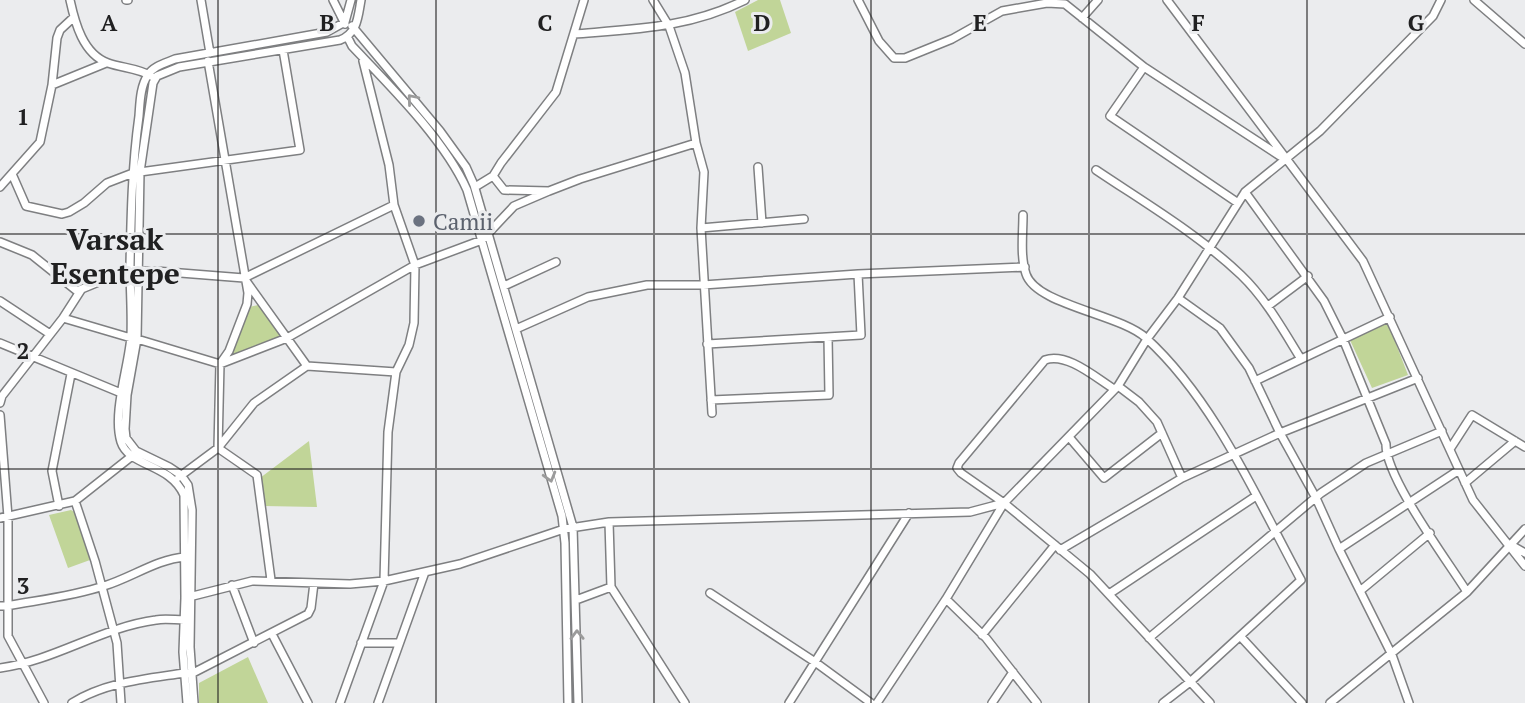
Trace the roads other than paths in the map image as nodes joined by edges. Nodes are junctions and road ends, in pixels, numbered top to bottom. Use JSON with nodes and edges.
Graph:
{"nodes":[{"id":1,"x":70,"y":0,"type":"edge"},
{"id":2,"x":201,"y":0,"type":"edge"},
{"id":3,"x":333,"y":0,"type":"edge"},
{"id":4,"x":351,"y":0,"type":"edge"},
{"id":5,"x":361,"y":0,"type":"edge"},
{"id":6,"x":584,"y":0,"type":"edge"},
{"id":7,"x":653,"y":0,"type":"edge"},
{"id":8,"x":745,"y":0,"type":"edge"},
{"id":9,"x":858,"y":0,"type":"edge"},
{"id":10,"x":1098,"y":0,"type":"edge"},
{"id":11,"x":1167,"y":0,"type":"edge"},
{"id":12,"x":1441,"y":0,"type":"edge"},
{"id":13,"x":1474,"y":0,"type":"edge"},
{"id":14,"x":734,"y":2,"type":"edge"},
{"id":15,"x":74,"y":16,"type":"junction"},
{"id":16,"x":1082,"y":18,"type":"junction"},
{"id":17,"x":345,"y":22,"type":"junction"},
{"id":18,"x":669,"y":26,"type":"junction"},
{"id":19,"x":355,"y":27,"type":"junction"},
{"id":20,"x":574,"y":34,"type":"junction"},
{"id":21,"x":298,"y":38,"type":"junction"},
{"id":22,"x":347,"y":38,"type":"junction"},
{"id":23,"x":1525,"y":44,"type":"edge"},
{"id":24,"x":300,"y":47,"type":"junction"},
{"id":25,"x":283,"y":50,"type":"junction"},
{"id":26,"x":209,"y":57,"type":"junction"},
{"id":27,"x":362,"y":57,"type":"junction"},
{"id":28,"x":106,"y":63,"type":"junction"},
{"id":29,"x":1144,"y":67,"type":"junction"},
{"id":30,"x":148,"y":74,"type":"junction"},
{"id":31,"x":155,"y":79,"type":"junction"},
{"id":32,"x":52,"y":85,"type":"junction"},
{"id":33,"x":696,"y":142,"type":"junction"},
{"id":34,"x":1287,"y":160,"type":"junction"},
{"id":35,"x":226,"y":161,"type":"junction"},
{"id":36,"x":758,"y":167,"type":"dead end"},
{"id":37,"x":1096,"y":170,"type":"dead end"},
{"id":38,"x":136,"y":173,"type":"junction"},
{"id":39,"x":12,"y":174,"type":"junction"},
{"id":40,"x":493,"y":176,"type":"junction"},
{"id":41,"x":0,"y":187,"type":"edge"},
{"id":42,"x":475,"y":187,"type":"junction"},
{"id":43,"x":549,"y":191,"type":"junction"},
{"id":44,"x":1245,"y":192,"type":"junction"},
{"id":45,"x":1238,"y":203,"type":"junction"},
{"id":46,"x":394,"y":205,"type":"junction"},
{"id":47,"x":1023,"y":215,"type":"dead end"},
{"id":48,"x":804,"y":219,"type":"dead end"},
{"id":49,"x":762,"y":223,"type":"junction"},
{"id":50,"x":701,"y":228,"type":"junction"},
{"id":51,"x":488,"y":232,"type":"junction"},
{"id":52,"x":482,"y":240,"type":"junction"},
{"id":53,"x":0,"y":242,"type":"edge"},
{"id":54,"x":1209,"y":247,"type":"junction"},
{"id":55,"x":556,"y":262,"type":"dead end"},
{"id":56,"x":415,"y":265,"type":"junction"},
{"id":57,"x":1025,"y":267,"type":"junction"},
{"id":58,"x":134,"y":269,"type":"junction"},
{"id":59,"x":858,"y":274,"type":"junction"},
{"id":60,"x":1308,"y":276,"type":"junction"},
{"id":61,"x":244,"y":278,"type":"junction"},
{"id":62,"x":703,"y":285,"type":"junction"},
{"id":63,"x":504,"y":286,"type":"junction"},
{"id":64,"x":81,"y":289,"type":"junction"},
{"id":65,"x":1178,"y":298,"type":"junction"},
{"id":66,"x":0,"y":301,"type":"edge"},
{"id":67,"x":1268,"y":306,"type":"junction"},
{"id":68,"x":1390,"y":317,"type":"junction"},
{"id":69,"x":62,"y":318,"type":"junction"},
{"id":70,"x":516,"y":329,"type":"junction"},
{"id":71,"x":50,"y":334,"type":"junction"},
{"id":72,"x":828,"y":337,"type":"junction"},
{"id":73,"x":287,"y":338,"type":"junction"},
{"id":74,"x":134,"y":339,"type":"junction"},
{"id":75,"x":1147,"y":339,"type":"junction"},
{"id":76,"x":1343,"y":339,"type":"junction"},
{"id":77,"x":0,"y":343,"type":"edge"},
{"id":78,"x":707,"y":344,"type":"junction"},
{"id":79,"x":33,"y":357,"type":"junction"},
{"id":80,"x":1301,"y":359,"type":"junction"},
{"id":81,"x":220,"y":364,"type":"junction"},
{"id":82,"x":307,"y":366,"type":"junction"},
{"id":83,"x":396,"y":372,"type":"junction"},
{"id":84,"x":71,"y":374,"type":"junction"},
{"id":85,"x":1418,"y":378,"type":"junction"},
{"id":86,"x":1255,"y":381,"type":"junction"},
{"id":87,"x":1116,"y":388,"type":"junction"},
{"id":88,"x":121,"y":393,"type":"junction"},
{"id":89,"x":1367,"y":398,"type":"junction"},
{"id":90,"x":711,"y":400,"type":"junction"},
{"id":91,"x":0,"y":403,"type":"edge"},
{"id":92,"x":712,"y":413,"type":"dead end"},
{"id":93,"x":0,"y":415,"type":"edge"},
{"id":94,"x":1442,"y":430,"type":"junction"},
{"id":95,"x":1162,"y":433,"type":"junction"},
{"id":96,"x":1280,"y":433,"type":"junction"},
{"id":97,"x":1069,"y":437,"type":"junction"},
{"id":98,"x":1515,"y":441,"type":"junction"},
{"id":99,"x":1525,"y":447,"type":"edge"},
{"id":100,"x":218,"y":448,"type":"junction"},
{"id":101,"x":1450,"y":449,"type":"junction"},
{"id":102,"x":1386,"y":453,"type":"junction"},
{"id":103,"x":2,"y":455,"type":"edge"},
{"id":104,"x":132,"y":456,"type":"junction"},
{"id":105,"x":1234,"y":456,"type":"junction"},
{"id":106,"x":1459,"y":470,"type":"junction"},
{"id":107,"x":178,"y":478,"type":"junction"},
{"id":108,"x":1182,"y":478,"type":"junction"},
{"id":109,"x":1465,"y":484,"type":"junction"},
{"id":110,"x":1256,"y":496,"type":"junction"},
{"id":111,"x":1316,"y":498,"type":"junction"},
{"id":112,"x":75,"y":501,"type":"junction"},
{"id":113,"x":1410,"y":502,"type":"junction"},
{"id":114,"x":1004,"y":503,"type":"junction"},
{"id":115,"x":60,"y":506,"type":"junction"},
{"id":116,"x":909,"y":513,"type":"junction"},
{"id":117,"x":4,"y":517,"type":"edge"},
{"id":118,"x":608,"y":522,"type":"junction"},
{"id":119,"x":573,"y":527,"type":"junction"},
{"id":120,"x":564,"y":528,"type":"junction"},
{"id":121,"x":1525,"y":529,"type":"edge"},
{"id":122,"x":1276,"y":533,"type":"junction"},
{"id":123,"x":1430,"y":533,"type":"junction"},
{"id":124,"x":1510,"y":545,"type":"junction"},
{"id":125,"x":1058,"y":548,"type":"junction"},
{"id":126,"x":1339,"y":549,"type":"junction"},
{"id":127,"x":1525,"y":553,"type":"edge"},
{"id":128,"x":186,"y":557,"type":"junction"},
{"id":129,"x":1525,"y":566,"type":"edge"},
{"id":130,"x":425,"y":572,"type":"junction"},
{"id":131,"x":271,"y":580,"type":"junction"},
{"id":132,"x":384,"y":581,"type":"junction"},
{"id":133,"x":314,"y":583,"type":"junction"},
{"id":134,"x":232,"y":584,"type":"junction"},
{"id":135,"x":102,"y":587,"type":"junction"},
{"id":136,"x":611,"y":587,"type":"junction"},
{"id":137,"x":1360,"y":592,"type":"junction"},
{"id":138,"x":1467,"y":592,"type":"junction"},
{"id":139,"x":710,"y":593,"type":"dead end"},
{"id":140,"x":1109,"y":594,"type":"junction"},
{"id":141,"x":189,"y":597,"type":"junction"},
{"id":142,"x":946,"y":599,"type":"junction"},
{"id":143,"x":576,"y":600,"type":"junction"},
{"id":144,"x":4,"y":606,"type":"edge"},
{"id":145,"x":184,"y":620,"type":"junction"},
{"id":146,"x":113,"y":631,"type":"junction"},
{"id":147,"x":272,"y":634,"type":"junction"},
{"id":148,"x":982,"y":635,"type":"junction"},
{"id":149,"x":1240,"y":636,"type":"junction"},
{"id":150,"x":1149,"y":638,"type":"junction"},
{"id":151,"x":254,"y":643,"type":"junction"},
{"id":152,"x":361,"y":643,"type":"junction"},
{"id":153,"x":399,"y":643,"type":"junction"},
{"id":154,"x":1392,"y":655,"type":"junction"},
{"id":155,"x":815,"y":662,"type":"junction"},
{"id":156,"x":24,"y":665,"type":"junction"},
{"id":157,"x":0,"y":668,"type":"edge"},
{"id":158,"x":1013,"y":672,"type":"junction"},
{"id":159,"x":188,"y":674,"type":"junction"},
{"id":160,"x":120,"y":682,"type":"junction"},
{"id":161,"x":1190,"y":682,"type":"junction"},
{"id":162,"x":44,"y":703,"type":"edge"},
{"id":163,"x":72,"y":703,"type":"edge"},
{"id":164,"x":121,"y":703,"type":"edge"},
{"id":165,"x":187,"y":703,"type":"edge"},
{"id":166,"x":194,"y":703,"type":"edge"},
{"id":167,"x":308,"y":703,"type":"edge"},
{"id":168,"x":341,"y":703,"type":"edge"},
{"id":169,"x":378,"y":703,"type":"edge"},
{"id":170,"x":568,"y":703,"type":"edge"},
{"id":171,"x":578,"y":703,"type":"edge"},
{"id":172,"x":685,"y":703,"type":"edge"},
{"id":173,"x":789,"y":703,"type":"edge"},
{"id":174,"x":874,"y":703,"type":"edge"},
{"id":175,"x":992,"y":703,"type":"edge"},
{"id":176,"x":1037,"y":703,"type":"edge"},
{"id":177,"x":1163,"y":703,"type":"edge"},
{"id":178,"x":1210,"y":703,"type":"edge"},
{"id":179,"x":1302,"y":703,"type":"edge"},
{"id":180,"x":1330,"y":703,"type":"edge"},
{"id":181,"x":1409,"y":703,"type":"edge"}],
"edges":[{"from":1,"to":15,"type":"street"},
{"from":2,"to":26,"type":"street"},
{"from":3,"to":17,"type":"street"},
{"from":4,"to":17,"type":"street"},
{"from":5,"to":19,"type":"street"},
{"from":6,"to":20,"type":"street"},
{"from":7,"to":18,"type":"street"},
{"from":8,"to":14,"type":"street"},
{"from":9,"to":16,"type":"street"},
{"from":10,"to":16,"type":"street"},
{"from":11,"to":34,"type":"street"},
{"from":12,"to":34,"type":"street"},
{"from":13,"to":23,"type":"street"},
{"from":14,"to":18,"type":"street"},
{"from":15,"to":28,"type":"street"},
{"from":15,"to":32,"type":"street"},
{"from":16,"to":29,"type":"street"},
{"from":17,"to":19,"type":"street"},
{"from":17,"to":21,"type":"street"},
{"from":17,"to":22,"type":"street"},
{"from":18,"to":20,"type":"street"},
{"from":18,"to":33,"type":"street"},
{"from":19,"to":22,"type":"street"},
{"from":42,"to":19,"type":"street","one_way":true},
{"from":20,"to":40,"type":"street"},
{"from":21,"to":24,"type":"street"},
{"from":21,"to":26,"type":"street"},
{"from":22,"to":24,"type":"street"},
{"from":22,"to":27,"type":"street"},
{"from":24,"to":25,"type":"street"},
{"from":25,"to":26,"type":"street"},
{"from":25,"to":35,"type":"street"},
{"from":26,"to":30,"type":"street"},
{"from":26,"to":31,"type":"street"},
{"from":26,"to":35,"type":"street"},
{"from":27,"to":46,"type":"street"},
{"from":27,"to":52,"type":"street"},
{"from":28,"to":30,"type":"street"},
{"from":28,"to":32,"type":"street"},
{"from":29,"to":34,"type":"street"},
{"from":29,"to":45,"type":"street"},
{"from":30,"to":31,"type":"street"},
{"from":30,"to":38,"type":"street"},
{"from":31,"to":38,"type":"street"},
{"from":32,"to":39,"type":"street"},
{"from":33,"to":43,"type":"street"},
{"from":33,"to":50,"type":"street"},
{"from":34,"to":44,"type":"street"},
{"from":34,"to":68,"type":"street"},
{"from":35,"to":38,"type":"street"},
{"from":35,"to":61,"type":"street"},
{"from":36,"to":49,"type":"street"},
{"from":37,"to":54,"type":"street"},
{"from":38,"to":39,"type":"street"},
{"from":38,"to":58,"type":"street"},
{"from":39,"to":41,"type":"street"},
{"from":40,"to":42,"type":"street"},
{"from":40,"to":43,"type":"street"},
{"from":42,"to":51,"type":"street"},
{"from":43,"to":51,"type":"street"},
{"from":44,"to":45,"type":"street"},
{"from":44,"to":60,"type":"street"},
{"from":45,"to":54,"type":"street"},
{"from":46,"to":56,"type":"street"},
{"from":46,"to":61,"type":"street"},
{"from":47,"to":57,"type":"street"},
{"from":48,"to":49,"type":"street"},
{"from":49,"to":50,"type":"street"},
{"from":50,"to":62,"type":"street"},
{"from":51,"to":52,"type":"street"},
{"from":51,"to":63,"type":"street"},
{"from":52,"to":56,"type":"street"},
{"from":52,"to":120,"type":"street","one_way":true},
{"from":53,"to":64,"type":"street"},
{"from":54,"to":65,"type":"street"},
{"from":54,"to":67,"type":"street"},
{"from":55,"to":63,"type":"street"},
{"from":56,"to":73,"type":"street"},
{"from":56,"to":83,"type":"street"},
{"from":57,"to":59,"type":"street"},
{"from":57,"to":75,"type":"street"},
{"from":58,"to":61,"type":"street"},
{"from":58,"to":64,"type":"street"},
{"from":58,"to":74,"type":"street"},
{"from":59,"to":62,"type":"street"},
{"from":59,"to":72,"type":"street"},
{"from":60,"to":67,"type":"street"},
{"from":60,"to":76,"type":"street"},
{"from":61,"to":73,"type":"street"},
{"from":61,"to":81,"type":"street"},
{"from":62,"to":70,"type":"street"},
{"from":62,"to":78,"type":"street"},
{"from":63,"to":70,"type":"street"},
{"from":64,"to":69,"type":"street"},
{"from":65,"to":75,"type":"street"},
{"from":65,"to":86,"type":"street"},
{"from":66,"to":71,"type":"street"},
{"from":67,"to":80,"type":"street"},
{"from":68,"to":76,"type":"street"},
{"from":68,"to":85,"type":"street"},
{"from":69,"to":71,"type":"street"},
{"from":69,"to":74,"type":"street"},
{"from":70,"to":119,"type":"street"},
{"from":71,"to":79,"type":"street"},
{"from":72,"to":78,"type":"street"},
{"from":72,"to":90,"type":"street"},
{"from":73,"to":81,"type":"street"},
{"from":73,"to":82,"type":"street"},
{"from":74,"to":81,"type":"street"},
{"from":74,"to":88,"type":"street"},
{"from":74,"to":107,"type":"street"},
{"from":75,"to":87,"type":"street"},
{"from":75,"to":105,"type":"street"},
{"from":76,"to":80,"type":"street"},
{"from":76,"to":89,"type":"street"},
{"from":77,"to":79,"type":"street"},
{"from":78,"to":90,"type":"street"},
{"from":79,"to":84,"type":"street"},
{"from":79,"to":91,"type":"street"},
{"from":80,"to":86,"type":"street"},
{"from":81,"to":100,"type":"street"},
{"from":82,"to":83,"type":"street"},
{"from":82,"to":100,"type":"street"},
{"from":83,"to":132,"type":"street"},
{"from":84,"to":88,"type":"street"},
{"from":84,"to":115,"type":"street"},
{"from":85,"to":89,"type":"street"},
{"from":85,"to":94,"type":"street"},
{"from":86,"to":96,"type":"street"},
{"from":87,"to":95,"type":"street"},
{"from":87,"to":97,"type":"street"},
{"from":87,"to":114,"type":"street"},
{"from":88,"to":104,"type":"street"},
{"from":89,"to":96,"type":"street"},
{"from":89,"to":102,"type":"street"},
{"from":90,"to":92,"type":"street"},
{"from":93,"to":103,"type":"street"},
{"from":94,"to":101,"type":"street"},
{"from":94,"to":102,"type":"street"},
{"from":95,"to":97,"type":"street"},
{"from":95,"to":108,"type":"street"},
{"from":96,"to":105,"type":"street"},
{"from":96,"to":111,"type":"street"},
{"from":97,"to":114,"type":"street"},
{"from":98,"to":99,"type":"street"},
{"from":98,"to":101,"type":"street"},
{"from":98,"to":109,"type":"street"},
{"from":100,"to":107,"type":"street"},
{"from":100,"to":131,"type":"street"},
{"from":101,"to":106,"type":"street"},
{"from":102,"to":111,"type":"street"},
{"from":102,"to":113,"type":"street"},
{"from":103,"to":117,"type":"street"},
{"from":104,"to":107,"type":"street"},
{"from":104,"to":112,"type":"street"},
{"from":105,"to":108,"type":"street"},
{"from":105,"to":110,"type":"street"},
{"from":106,"to":109,"type":"street"},
{"from":106,"to":113,"type":"street"},
{"from":107,"to":128,"type":"street"},
{"from":107,"to":141,"type":"street"},
{"from":108,"to":125,"type":"street"},
{"from":109,"to":124,"type":"street"},
{"from":110,"to":122,"type":"street"},
{"from":110,"to":140,"type":"street"},
{"from":111,"to":122,"type":"street"},
{"from":111,"to":126,"type":"street"},
{"from":112,"to":115,"type":"street"},
{"from":112,"to":135,"type":"street"},
{"from":113,"to":123,"type":"street"},
{"from":113,"to":126,"type":"street"},
{"from":114,"to":116,"type":"street"},
{"from":114,"to":125,"type":"street"},
{"from":114,"to":142,"type":"street"},
{"from":115,"to":117,"type":"street"},
{"from":116,"to":118,"type":"street"},
{"from":116,"to":155,"type":"street"},
{"from":117,"to":144,"type":"street"},
{"from":118,"to":119,"type":"street"},
{"from":118,"to":136,"type":"street"},
{"from":119,"to":120,"type":"street"},
{"from":119,"to":143,"type":"street"},
{"from":120,"to":130,"type":"street"},
{"from":120,"to":170,"type":"street"},
{"from":121,"to":124,"type":"street"},
{"from":122,"to":149,"type":"street"},
{"from":122,"to":150,"type":"street"},
{"from":123,"to":137,"type":"street"},
{"from":123,"to":138,"type":"street"},
{"from":124,"to":127,"type":"street"},
{"from":124,"to":129,"type":"street"},
{"from":124,"to":138,"type":"street"},
{"from":125,"to":140,"type":"street"},
{"from":125,"to":148,"type":"street"},
{"from":126,"to":137,"type":"street"},
{"from":128,"to":135,"type":"street"},
{"from":128,"to":141,"type":"street"},
{"from":130,"to":132,"type":"street"},
{"from":130,"to":153,"type":"street"},
{"from":131,"to":133,"type":"street"},
{"from":131,"to":134,"type":"street"},
{"from":132,"to":133,"type":"street"},
{"from":132,"to":152,"type":"street"},
{"from":133,"to":147,"type":"street"},
{"from":134,"to":141,"type":"street"},
{"from":134,"to":151,"type":"street"},
{"from":135,"to":144,"type":"street"},
{"from":135,"to":146,"type":"street"},
{"from":136,"to":143,"type":"street"},
{"from":136,"to":172,"type":"street"},
{"from":137,"to":154,"type":"street"},
{"from":138,"to":154,"type":"street"},
{"from":139,"to":155,"type":"street"},
{"from":140,"to":150,"type":"street"},
{"from":141,"to":145,"type":"street"},
{"from":141,"to":159,"type":"street"},
{"from":142,"to":148,"type":"street"},
{"from":142,"to":174,"type":"street"},
{"from":171,"to":143,"type":"street","one_way":true},
{"from":144,"to":156,"type":"street"},
{"from":145,"to":146,"type":"street"},
{"from":145,"to":159,"type":"street"},
{"from":146,"to":156,"type":"street"},
{"from":146,"to":160,"type":"street"},
{"from":147,"to":151,"type":"street"},
{"from":147,"to":167,"type":"street"},
{"from":148,"to":158,"type":"street"},
{"from":149,"to":161,"type":"street"},
{"from":149,"to":179,"type":"street"},
{"from":150,"to":161,"type":"street"},
{"from":151,"to":159,"type":"street"},
{"from":152,"to":153,"type":"street"},
{"from":152,"to":168,"type":"street"},
{"from":153,"to":169,"type":"street"},
{"from":154,"to":180,"type":"street"},
{"from":154,"to":181,"type":"street"},
{"from":155,"to":173,"type":"street"},
{"from":155,"to":174,"type":"street"},
{"from":156,"to":157,"type":"street"},
{"from":156,"to":162,"type":"street"},
{"from":158,"to":175,"type":"street"},
{"from":158,"to":176,"type":"street"},
{"from":159,"to":160,"type":"street"},
{"from":159,"to":165,"type":"street"},
{"from":159,"to":166,"type":"street"},
{"from":160,"to":163,"type":"street"},
{"from":160,"to":164,"type":"street"},
{"from":161,"to":177,"type":"street"},
{"from":161,"to":178,"type":"street"}]}
